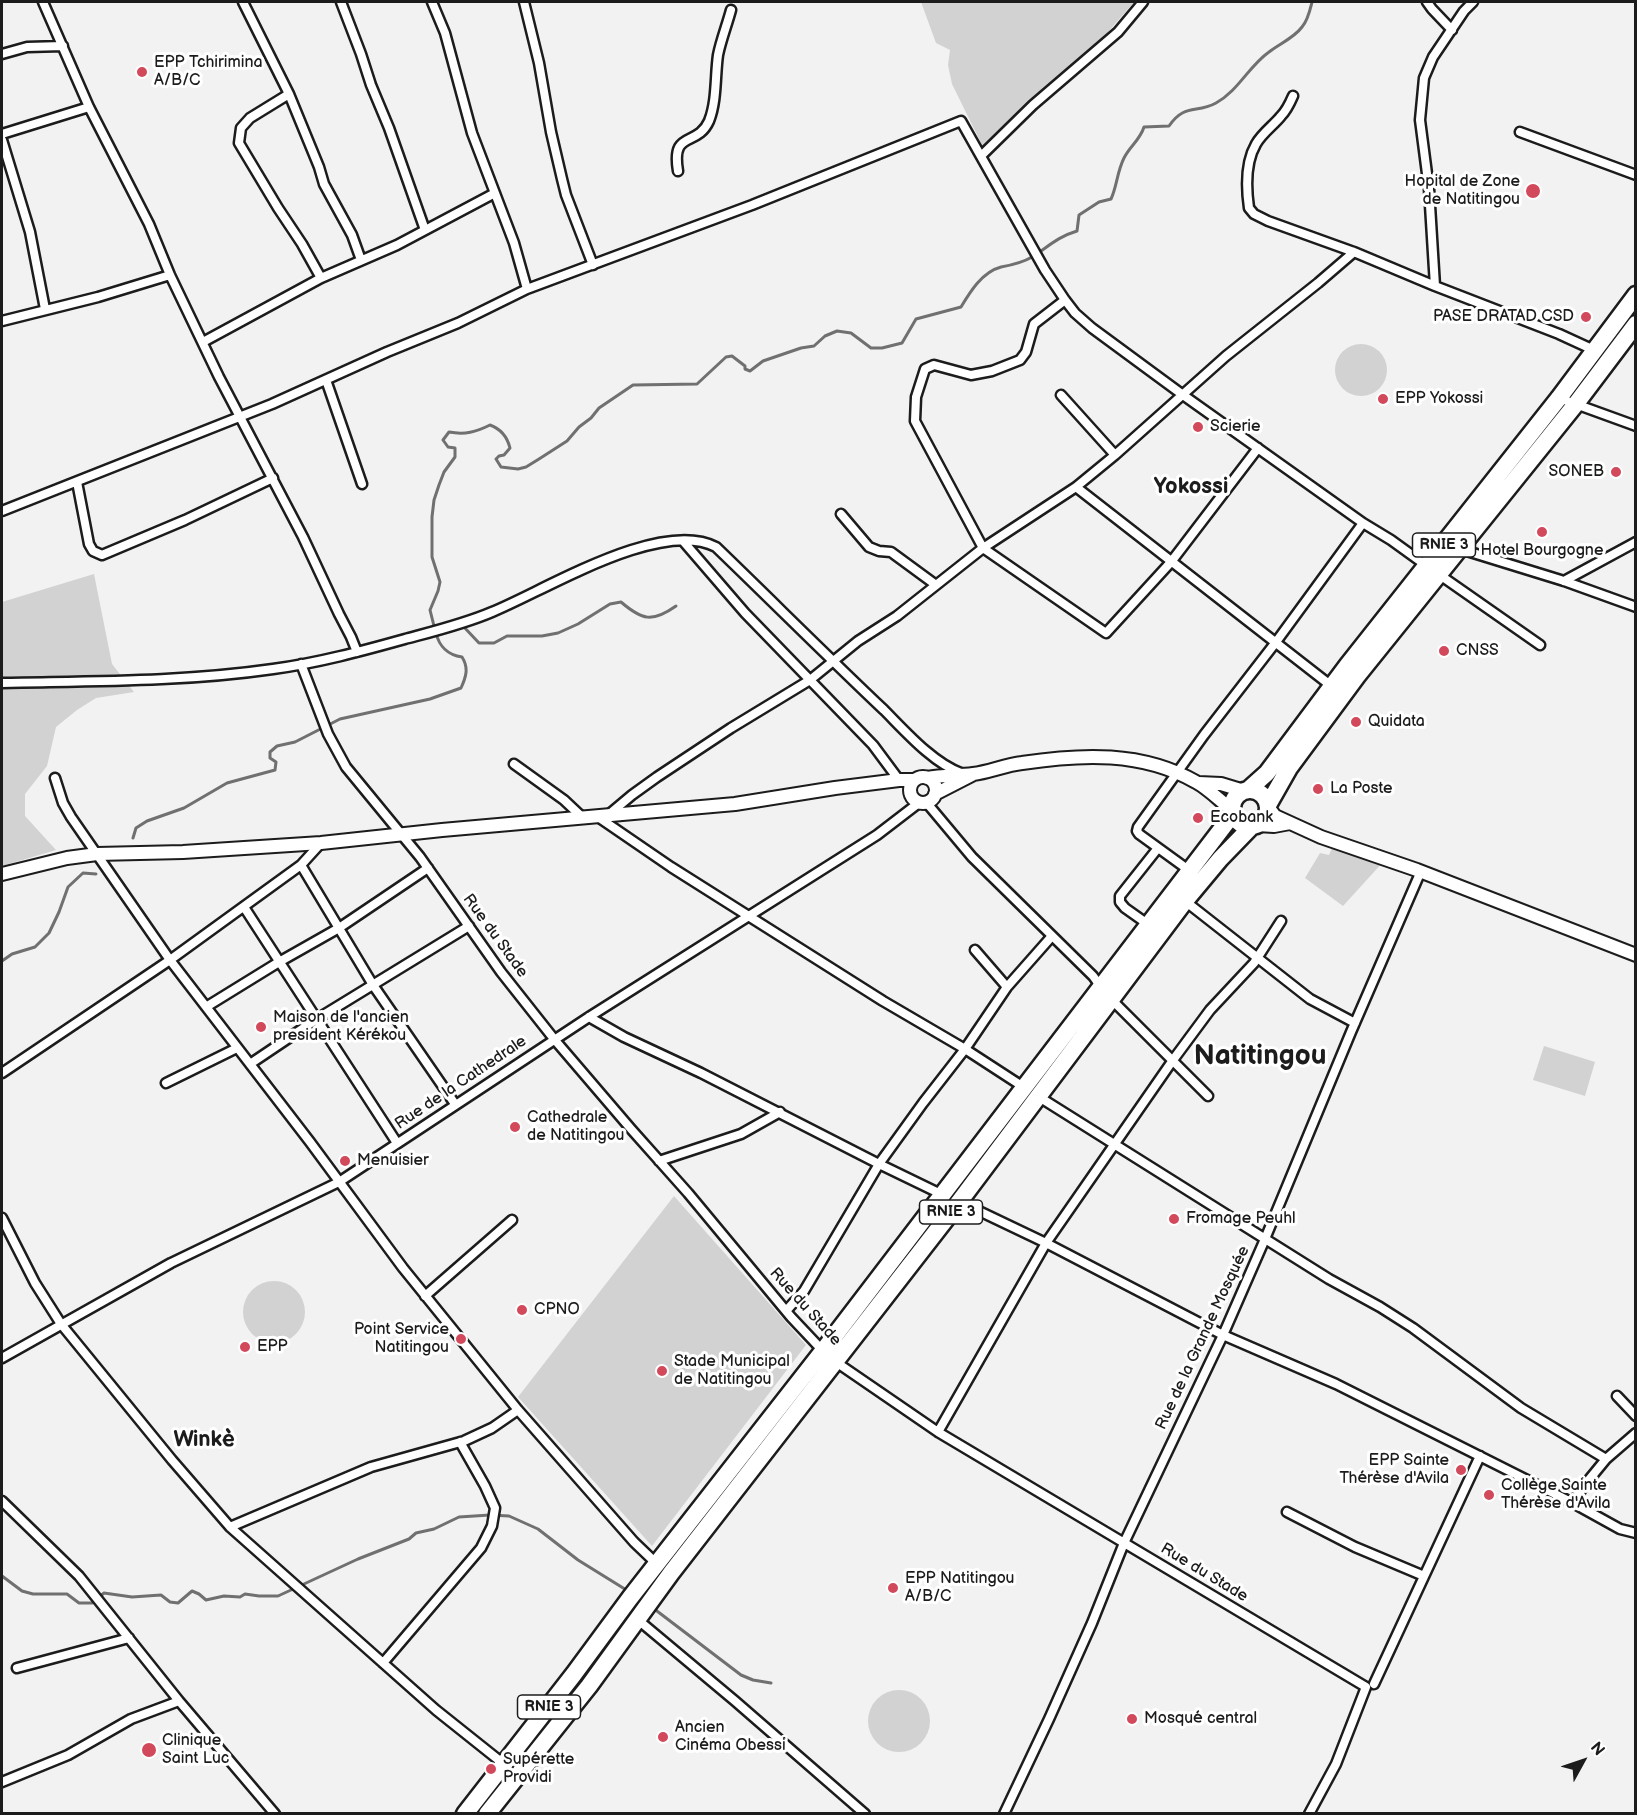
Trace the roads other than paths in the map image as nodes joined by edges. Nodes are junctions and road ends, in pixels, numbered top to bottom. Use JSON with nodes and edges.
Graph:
{"nodes":[{"id":1,"x":43,"y":2,"type":"edge"},
{"id":2,"x":243,"y":2,"type":"edge"},
{"id":3,"x":341,"y":2,"type":"edge"},
{"id":4,"x":432,"y":2,"type":"edge"},
{"id":5,"x":524,"y":2,"type":"edge"},
{"id":6,"x":1143,"y":2,"type":"edge"},
{"id":7,"x":1427,"y":2,"type":"edge"},
{"id":8,"x":1473,"y":2,"type":"edge"},
{"id":9,"x":731,"y":10,"type":"dead end"},
{"id":10,"x":1452,"y":30,"type":"junction"},
{"id":11,"x":63,"y":46,"type":"junction"},
{"id":12,"x":2,"y":54,"type":"edge"},
{"id":13,"x":290,"y":94,"type":"junction"},
{"id":14,"x":1293,"y":96,"type":"dead end"},
{"id":15,"x":89,"y":107,"type":"junction"},
{"id":16,"x":1520,"y":132,"type":"dead end"},
{"id":17,"x":2,"y":134,"type":"edge"},
{"id":18,"x":2,"y":140,"type":"edge"},
{"id":19,"x":981,"y":156,"type":"junction"},
{"id":20,"x":678,"y":171,"type":"dead end"},
{"id":21,"x":1635,"y":176,"type":"edge"},
{"id":22,"x":495,"y":193,"type":"junction"},
{"id":23,"x":425,"y":230,"type":"junction"},
{"id":24,"x":1354,"y":252,"type":"junction"},
{"id":25,"x":361,"y":260,"type":"junction"},
{"id":26,"x":593,"y":265,"type":"junction"},
{"id":27,"x":171,"y":275,"type":"junction"},
{"id":28,"x":321,"y":278,"type":"junction"},
{"id":29,"x":1435,"y":285,"type":"junction"},
{"id":30,"x":527,"y":289,"type":"junction"},
{"id":31,"x":1635,"y":295,"type":"edge"},
{"id":32,"x":1065,"y":300,"type":"junction"},
{"id":33,"x":45,"y":309,"type":"junction"},
{"id":34,"x":2,"y":321,"type":"edge"},
{"id":35,"x":1635,"y":324,"type":"edge"},
{"id":36,"x":203,"y":342,"type":"junction"},
{"id":37,"x":1594,"y":350,"type":"junction"},
{"id":38,"x":1610,"y":357,"type":"junction"},
{"id":39,"x":326,"y":380,"type":"junction"},
{"id":40,"x":1062,"y":395,"type":"dead end"},
{"id":41,"x":1183,"y":395,"type":"junction"},
{"id":42,"x":1559,"y":398,"type":"junction"},
{"id":43,"x":1575,"y":405,"type":"junction"},
{"id":44,"x":240,"y":417,"type":"junction"},
{"id":45,"x":1635,"y":426,"type":"edge"},
{"id":46,"x":1258,"y":448,"type":"junction"},
{"id":47,"x":1115,"y":455,"type":"junction"},
{"id":48,"x":273,"y":478,"type":"junction"},
{"id":49,"x":77,"y":482,"type":"junction"},
{"id":50,"x":362,"y":484,"type":"dead end"},
{"id":51,"x":1076,"y":487,"type":"junction"},
{"id":52,"x":2,"y":511,"type":"edge"},
{"id":53,"x":841,"y":514,"type":"dead end"},
{"id":54,"x":1363,"y":523,"type":"junction"},
{"id":55,"x":683,"y":541,"type":"junction"},
{"id":56,"x":1635,"y":542,"type":"edge"},
{"id":57,"x":1453,"y":546,"type":"junction"},
{"id":58,"x":983,"y":548,"type":"junction"},
{"id":59,"x":1171,"y":562,"type":"junction"},
{"id":60,"x":1433,"y":570,"type":"junction"},
{"id":61,"x":1564,"y":581,"type":"junction"},
{"id":62,"x":936,"y":585,"type":"junction"},
{"id":63,"x":1635,"y":607,"type":"edge"},
{"id":64,"x":1276,"y":642,"type":"junction"},
{"id":65,"x":1540,"y":645,"type":"dead end"},
{"id":66,"x":357,"y":652,"type":"junction"},
{"id":67,"x":833,"y":662,"type":"junction"},
{"id":68,"x":301,"y":664,"type":"junction"},
{"id":69,"x":810,"y":680,"type":"junction"},
{"id":70,"x":2,"y":683,"type":"edge"},
{"id":71,"x":1338,"y":691,"type":"junction"},
{"id":72,"x":514,"y":764,"type":"dead end"},
{"id":73,"x":1179,"y":772,"type":"junction"},
{"id":74,"x":969,"y":774,"type":"junction"},
{"id":75,"x":55,"y":778,"type":"dead end"},
{"id":76,"x":921,"y":779,"type":"junction"},
{"id":77,"x":899,"y":780,"type":"junction"},
{"id":78,"x":1198,"y":783,"type":"junction"},
{"id":79,"x":1246,"y":791,"type":"junction"},
{"id":80,"x":927,"y":800,"type":"junction"},
{"id":81,"x":1268,"y":806,"type":"junction"},
{"id":82,"x":1233,"y":812,"type":"junction"},
{"id":83,"x":602,"y":816,"type":"junction"},
{"id":84,"x":582,"y":817,"type":"junction"},
{"id":85,"x":1290,"y":823,"type":"junction"},
{"id":86,"x":1255,"y":825,"type":"junction"},
{"id":87,"x":402,"y":834,"type":"junction"},
{"id":88,"x":321,"y":843,"type":"junction"},
{"id":89,"x":1158,"y":848,"type":"junction"},
{"id":90,"x":97,"y":854,"type":"junction"},
{"id":91,"x":301,"y":865,"type":"junction"},
{"id":92,"x":428,"y":868,"type":"junction"},
{"id":93,"x":1190,"y":871,"type":"junction"},
{"id":94,"x":1421,"y":871,"type":"junction"},
{"id":95,"x":2,"y":874,"type":"edge"},
{"id":96,"x":1185,"y":901,"type":"junction"},
{"id":97,"x":244,"y":907,"type":"junction"},
{"id":98,"x":748,"y":916,"type":"junction"},
{"id":99,"x":1281,"y":921,"type":"dead end"},
{"id":100,"x":1149,"y":925,"type":"junction"},
{"id":101,"x":469,"y":926,"type":"junction"},
{"id":102,"x":339,"y":928,"type":"junction"},
{"id":103,"x":1052,"y":936,"type":"junction"},
{"id":104,"x":975,"y":950,"type":"dead end"},
{"id":105,"x":1635,"y":955,"type":"edge"},
{"id":106,"x":1256,"y":958,"type":"junction"},
{"id":107,"x":170,"y":960,"type":"junction"},
{"id":108,"x":279,"y":962,"type":"junction"},
{"id":109,"x":373,"y":985,"type":"junction"},
{"id":110,"x":1007,"y":987,"type":"junction"},
{"id":111,"x":1106,"y":993,"type":"junction"},
{"id":112,"x":206,"y":1007,"type":"junction"},
{"id":113,"x":589,"y":1017,"type":"junction"},
{"id":114,"x":317,"y":1019,"type":"junction"},
{"id":115,"x":1355,"y":1023,"type":"junction"},
{"id":116,"x":555,"y":1039,"type":"junction"},
{"id":117,"x":237,"y":1048,"type":"junction"},
{"id":118,"x":965,"y":1049,"type":"junction"},
{"id":119,"x":1173,"y":1060,"type":"junction"},
{"id":120,"x":250,"y":1064,"type":"junction"},
{"id":121,"x":2,"y":1072,"type":"edge"},
{"id":122,"x":166,"y":1083,"type":"dead end"},
{"id":123,"x":1031,"y":1092,"type":"junction"},
{"id":124,"x":1208,"y":1096,"type":"dead end"},
{"id":125,"x":455,"y":1104,"type":"junction"},
{"id":126,"x":780,"y":1112,"type":"junction"},
{"id":127,"x":397,"y":1143,"type":"junction"},
{"id":128,"x":1114,"y":1144,"type":"junction"},
{"id":129,"x":659,"y":1161,"type":"junction"},
{"id":130,"x":879,"y":1164,"type":"junction"},
{"id":131,"x":339,"y":1182,"type":"junction"},
{"id":132,"x":942,"y":1194,"type":"junction"},
{"id":133,"x":959,"y":1202,"type":"junction"},
{"id":134,"x":2,"y":1218,"type":"edge"},
{"id":135,"x":512,"y":1220,"type":"dead end"},
{"id":136,"x":1265,"y":1239,"type":"junction"},
{"id":137,"x":1046,"y":1243,"type":"junction"},
{"id":138,"x":425,"y":1296,"type":"junction"},
{"id":139,"x":786,"y":1311,"type":"junction"},
{"id":140,"x":61,"y":1324,"type":"junction"},
{"id":141,"x":1222,"y":1335,"type":"junction"},
{"id":142,"x":829,"y":1357,"type":"junction"},
{"id":143,"x":2,"y":1358,"type":"edge"},
{"id":144,"x":1617,"y":1396,"type":"dead end"},
{"id":145,"x":518,"y":1410,"type":"junction"},
{"id":146,"x":1635,"y":1416,"type":"edge"},
{"id":147,"x":938,"y":1432,"type":"junction"},
{"id":148,"x":1635,"y":1433,"type":"edge"},
{"id":149,"x":460,"y":1442,"type":"junction"},
{"id":150,"x":1480,"y":1456,"type":"junction"},
{"id":151,"x":1606,"y":1459,"type":"junction"},
{"id":152,"x":2,"y":1501,"type":"edge"},
{"id":153,"x":1573,"y":1503,"type":"junction"},
{"id":154,"x":1287,"y":1512,"type":"dead end"},
{"id":155,"x":230,"y":1527,"type":"junction"},
{"id":156,"x":1635,"y":1533,"type":"edge"},
{"id":157,"x":1124,"y":1543,"type":"junction"},
{"id":158,"x":664,"y":1569,"type":"junction"},
{"id":159,"x":1424,"y":1576,"type":"junction"},
{"id":160,"x":644,"y":1610,"type":"junction"},
{"id":161,"x":129,"y":1638,"type":"junction"},
{"id":162,"x":383,"y":1663,"type":"junction"},
{"id":163,"x":17,"y":1668,"type":"dead end"},
{"id":164,"x":574,"y":1674,"type":"junction"},
{"id":165,"x":1374,"y":1684,"type":"dead end"},
{"id":166,"x":589,"y":1686,"type":"junction"},
{"id":167,"x":179,"y":1701,"type":"junction"},
{"id":168,"x":504,"y":1764,"type":"junction"},
{"id":169,"x":517,"y":1776,"type":"junction"},
{"id":170,"x":2,"y":1782,"type":"edge"},
{"id":171,"x":274,"y":1814,"type":"edge"},
{"id":172,"x":465,"y":1814,"type":"edge"},
{"id":173,"x":487,"y":1814,"type":"edge"},
{"id":174,"x":865,"y":1814,"type":"edge"},
{"id":175,"x":1004,"y":1814,"type":"edge"},
{"id":176,"x":1309,"y":1814,"type":"edge"}],
"edges":[{"from":1,"to":11,"type":"street"},
{"from":2,"to":13,"type":"street"},
{"from":3,"to":23,"type":"street"},
{"from":4,"to":22,"type":"street"},
{"from":5,"to":26,"type":"street"},
{"from":6,"to":19,"type":"street"},
{"from":7,"to":10,"type":"street"},
{"from":8,"to":10,"type":"street"},
{"from":9,"to":20,"type":"street"},
{"from":10,"to":29,"type":"street"},
{"from":11,"to":12,"type":"street"},
{"from":11,"to":15,"type":"street"},
{"from":13,"to":25,"type":"street"},
{"from":13,"to":28,"type":"street"},
{"from":14,"to":24,"type":"street"},
{"from":15,"to":17,"type":"street"},
{"from":15,"to":27,"type":"street"},
{"from":16,"to":21,"type":"street"},
{"from":18,"to":33,"type":"street"},
{"from":19,"to":26,"type":"street"},
{"from":19,"to":32,"type":"street"},
{"from":22,"to":23,"type":"street"},
{"from":22,"to":30,"type":"street"},
{"from":23,"to":25,"type":"street"},
{"from":24,"to":29,"type":"street"},
{"from":24,"to":41,"type":"street"},
{"from":25,"to":28,"type":"street"},
{"from":26,"to":30,"type":"street"},
{"from":27,"to":33,"type":"street"},
{"from":27,"to":36,"type":"street"},
{"from":28,"to":36,"type":"street"},
{"from":29,"to":37,"type":"street"},
{"from":30,"to":39,"type":"street"},
{"from":31,"to":37,"type":"highway","number":"RNIE 3"},
{"from":32,"to":41,"type":"street"},
{"from":32,"to":58,"type":"street"},
{"from":33,"to":34,"type":"street"},
{"from":35,"to":38,"type":"highway","number":"RNIE 3"},
{"from":36,"to":44,"type":"street"},
{"from":37,"to":38,"type":"street"},
{"from":37,"to":42,"type":"highway","number":"RNIE 3"},
{"from":38,"to":43,"type":"highway","number":"RNIE 3"},
{"from":39,"to":44,"type":"street"},
{"from":39,"to":50,"type":"street"},
{"from":40,"to":47,"type":"street"},
{"from":41,"to":46,"type":"street"},
{"from":41,"to":47,"type":"street"},
{"from":42,"to":43,"type":"street"},
{"from":42,"to":57,"type":"highway","number":"RNIE 3"},
{"from":43,"to":45,"type":"street"},
{"from":43,"to":57,"type":"highway","number":"RNIE 3"},
{"from":44,"to":48,"type":"street"},
{"from":44,"to":49,"type":"street"},
{"from":46,"to":54,"type":"street"},
{"from":46,"to":59,"type":"street"},
{"from":47,"to":51,"type":"street"},
{"from":48,"to":49,"type":"street"},
{"from":48,"to":66,"type":"street"},
{"from":49,"to":52,"type":"street"},
{"from":51,"to":58,"type":"street"},
{"from":51,"to":59,"type":"street"},
{"from":53,"to":62,"type":"street"},
{"from":54,"to":60,"type":"street"},
{"from":54,"to":64,"type":"street"},
{"from":55,"to":66,"type":"street"},
{"from":55,"to":67,"type":"street"},
{"from":55,"to":69,"type":"street"},
{"from":56,"to":61,"type":"street"},
{"from":57,"to":60,"type":"highway","number":"RNIE 3"},
{"from":57,"to":61,"type":"street"},
{"from":58,"to":59,"type":"street"},
{"from":58,"to":62,"type":"street"},
{"from":59,"to":64,"type":"street"},
{"from":60,"to":65,"type":"street"},
{"from":60,"to":71,"type":"highway","number":"RNIE 3"},
{"from":61,"to":63,"type":"street"},
{"from":62,"to":67,"type":"street"},
{"from":64,"to":71,"type":"street"},
{"from":64,"to":73,"type":"street"},
{"from":66,"to":68,"type":"street"},
{"from":67,"to":69,"type":"street"},
{"from":67,"to":74,"type":"street"},
{"from":68,"to":70,"type":"street"},
{"from":68,"to":87,"type":"street","name":"Rue du Stade"},
{"from":69,"to":77,"type":"street"},
{"from":69,"to":83,"type":"street"},
{"from":71,"to":79,"type":"highway","number":"RNIE 3"},
{"from":71,"to":81,"type":"highway","number":"RNIE 3"},
{"from":72,"to":84,"type":"street"},
{"from":73,"to":74,"type":"street"},
{"from":73,"to":78,"type":"street"},
{"from":73,"to":89,"type":"street"},
{"from":74,"to":76,"type":"street"},
{"from":74,"to":80,"type":"street"},
{"from":75,"to":90,"type":"street"},
{"from":76,"to":77,"type":"street"},
{"from":76,"to":80,"type":"street"},
{"from":76,"to":80,"type":"street"},
{"from":77,"to":83,"type":"street"},
{"from":78,"to":79,"type":"street"},
{"from":78,"to":82,"type":"street"},
{"from":79,"to":81,"type":"highway"},
{"from":79,"to":82,"type":"highway","number":"RNIE 3"},
{"from":80,"to":98,"type":"street","name":"Rue de la Cathedrale"},
{"from":80,"to":103,"type":"street"},
{"from":81,"to":85,"type":"street"},
{"from":81,"to":86,"type":"highway","number":"RNIE 3"},
{"from":82,"to":86,"type":"highway"},
{"from":82,"to":93,"type":"highway","number":"RNIE 3"},
{"from":83,"to":84,"type":"street"},
{"from":83,"to":98,"type":"street"},
{"from":84,"to":87,"type":"street"},
{"from":85,"to":86,"type":"street"},
{"from":85,"to":94,"type":"street"},
{"from":86,"to":96,"type":"highway","number":"RNIE 3"},
{"from":87,"to":88,"type":"street"},
{"from":87,"to":92,"type":"street","name":"Rue du Stade"},
{"from":88,"to":90,"type":"street"},
{"from":88,"to":91,"type":"street"},
{"from":89,"to":93,"type":"street"},
{"from":89,"to":100,"type":"street"},
{"from":90,"to":95,"type":"street"},
{"from":90,"to":107,"type":"street"},
{"from":91,"to":97,"type":"street"},
{"from":91,"to":102,"type":"street"},
{"from":92,"to":101,"type":"street","name":"Rue du Stade"},
{"from":92,"to":102,"type":"street"},
{"from":93,"to":100,"type":"highway","number":"RNIE 3"},
{"from":94,"to":105,"type":"street"},
{"from":94,"to":115,"type":"street","name":"Rue de la Grande Mosquée"},
{"from":96,"to":106,"type":"street"},
{"from":96,"to":111,"type":"highway","number":"RNIE 3"},
{"from":97,"to":107,"type":"street"},
{"from":97,"to":108,"type":"street"},
{"from":98,"to":113,"type":"street","name":"Rue de la Cathedrale"},
{"from":98,"to":118,"type":"street"},
{"from":99,"to":106,"type":"street"},
{"from":100,"to":111,"type":"highway","number":"RNIE 3"},
{"from":101,"to":109,"type":"street"},
{"from":101,"to":116,"type":"street","name":"Rue du Stade"},
{"from":102,"to":108,"type":"street"},
{"from":102,"to":109,"type":"street"},
{"from":103,"to":110,"type":"street"},
{"from":103,"to":111,"type":"street"},
{"from":104,"to":110,"type":"street"},
{"from":106,"to":115,"type":"street"},
{"from":106,"to":119,"type":"street"},
{"from":107,"to":112,"type":"street"},
{"from":107,"to":121,"type":"street"},
{"from":108,"to":112,"type":"street"},
{"from":108,"to":114,"type":"street"},
{"from":109,"to":114,"type":"street"},
{"from":109,"to":125,"type":"street"},
{"from":110,"to":118,"type":"street"},
{"from":111,"to":119,"type":"street"},
{"from":111,"to":123,"type":"highway","number":"RNIE 3"},
{"from":112,"to":117,"type":"street"},
{"from":113,"to":116,"type":"street","name":"Rue de la Cathedrale"},
{"from":113,"to":126,"type":"street"},
{"from":114,"to":120,"type":"street"},
{"from":114,"to":127,"type":"street"},
{"from":115,"to":136,"type":"street","name":"Rue de la Grande Mosquée"},
{"from":116,"to":125,"type":"street","name":"Rue de la Cathedrale"},
{"from":116,"to":129,"type":"street","name":"Rue du Stade"},
{"from":117,"to":120,"type":"street"},
{"from":117,"to":122,"type":"street"},
{"from":118,"to":123,"type":"street"},
{"from":118,"to":130,"type":"street"},
{"from":119,"to":124,"type":"street"},
{"from":119,"to":128,"type":"street"},
{"from":120,"to":131,"type":"street"},
{"from":123,"to":128,"type":"street"},
{"from":123,"to":132,"type":"highway","number":"RNIE 3"},
{"from":123,"to":133,"type":"highway","number":"RNIE 3"},
{"from":125,"to":127,"type":"street","name":"Rue de la Cathedrale"},
{"from":126,"to":129,"type":"street"},
{"from":126,"to":130,"type":"street"},
{"from":127,"to":131,"type":"street","name":"Rue de la Cathedrale"},
{"from":128,"to":136,"type":"street"},
{"from":128,"to":137,"type":"street"},
{"from":129,"to":139,"type":"street","name":"Rue du Stade"},
{"from":130,"to":132,"type":"street"},
{"from":130,"to":139,"type":"street"},
{"from":131,"to":138,"type":"street"},
{"from":131,"to":140,"type":"street","name":"Rue de la Cathedrale"},
{"from":132,"to":133,"type":"street"},
{"from":132,"to":142,"type":"highway","number":"RNIE 3"},
{"from":133,"to":137,"type":"street"},
{"from":133,"to":142,"type":"highway","number":"RNIE 3"},
{"from":134,"to":140,"type":"street"},
{"from":135,"to":138,"type":"street"},
{"from":136,"to":141,"type":"street","name":"Rue de la Grande Mosquée"},
{"from":136,"to":151,"type":"street"},
{"from":137,"to":141,"type":"street"},
{"from":137,"to":147,"type":"street"},
{"from":138,"to":145,"type":"street"},
{"from":139,"to":142,"type":"street","name":"Rue du Stade"},
{"from":140,"to":143,"type":"street","name":"Rue de la Cathedrale"},
{"from":140,"to":155,"type":"street"},
{"from":141,"to":150,"type":"street"},
{"from":141,"to":157,"type":"street","name":"Rue de la Grande Mosquée"},
{"from":142,"to":147,"type":"street","name":"Rue du Stade"},
{"from":142,"to":158,"type":"highway","number":"RNIE 3"},
{"from":144,"to":146,"type":"street"},
{"from":145,"to":149,"type":"street"},
{"from":145,"to":158,"type":"street"},
{"from":147,"to":157,"type":"street","name":"Rue du Stade"},
{"from":148,"to":151,"type":"street"},
{"from":149,"to":155,"type":"street"},
{"from":149,"to":162,"type":"street"},
{"from":150,"to":153,"type":"street"},
{"from":150,"to":159,"type":"street"},
{"from":151,"to":153,"type":"street"},
{"from":152,"to":161,"type":"street"},
{"from":153,"to":156,"type":"street"},
{"from":154,"to":159,"type":"street"},
{"from":155,"to":162,"type":"street"},
{"from":157,"to":175,"type":"street","name":"Rue de la Grande Mosquée"},
{"from":157,"to":176,"type":"street","name":"Rue du Stade"},
{"from":158,"to":160,"type":"highway","number":"RNIE 3"},
{"from":158,"to":164,"type":"highway","number":"RNIE 3"},
{"from":159,"to":165,"type":"street"},
{"from":160,"to":166,"type":"highway","number":"RNIE 3"},
{"from":160,"to":174,"type":"street"},
{"from":161,"to":163,"type":"street"},
{"from":161,"to":167,"type":"street"},
{"from":162,"to":168,"type":"street"},
{"from":164,"to":166,"type":"highway"},
{"from":164,"to":168,"type":"highway","number":"RNIE 3"},
{"from":166,"to":169,"type":"highway","number":"RNIE 3"},
{"from":167,"to":170,"type":"street"},
{"from":167,"to":171,"type":"street"},
{"from":168,"to":169,"type":"street"},
{"from":168,"to":172,"type":"highway","number":"RNIE 3"},
{"from":169,"to":173,"type":"highway","number":"RNIE 3"}]}
